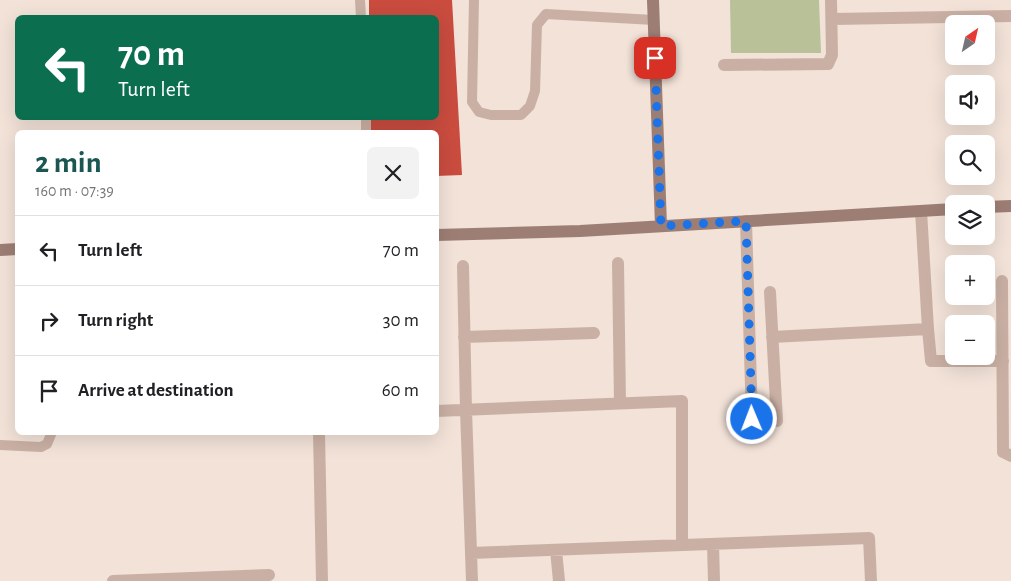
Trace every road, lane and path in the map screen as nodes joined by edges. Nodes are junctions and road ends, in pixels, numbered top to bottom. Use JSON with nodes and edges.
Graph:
{"nodes":[{"id":1,"x":360,"y":0,"type":"edge"},
{"id":2,"x":474,"y":0,"type":"edge"},
{"id":3,"x":653,"y":0,"type":"edge"},
{"id":4,"x":831,"y":0,"type":"edge"},
{"id":5,"x":360,"y":15,"type":"edge"},
{"id":6,"x":1011,"y":16,"type":"edge"},
{"id":7,"x":832,"y":19,"type":"junction"},
{"id":8,"x":654,"y":20,"type":"junction"},
{"id":9,"x":724,"y":65,"type":"dead end"},
{"id":10,"x":1011,"y":206,"type":"edge"},
{"id":11,"x":995,"y":207,"type":"edge"},
{"id":12,"x":945,"y":210,"type":"edge"},
{"id":13,"x":921,"y":211,"type":"junction"},
{"id":14,"x":746,"y":221,"type":"junction"},
{"id":15,"x":661,"y":226,"type":"junction"},
{"id":16,"x":439,"y":235,"type":"edge"},
{"id":17,"x":15,"y":249,"type":"edge"},
{"id":18,"x":0,"y":250,"type":"edge"},
{"id":19,"x":618,"y":263,"type":"dead end"},
{"id":20,"x":463,"y":266,"type":"dead end"},
{"id":21,"x":1002,"y":281,"type":"dead end"},
{"id":22,"x":770,"y":292,"type":"dead end"},
{"id":23,"x":928,"y":329,"type":"junction"},
{"id":24,"x":594,"y":333,"type":"dead end"},
{"id":25,"x":464,"y":337,"type":"junction"},
{"id":26,"x":772,"y":337,"type":"junction"},
{"id":27,"x":1003,"y":361,"type":"junction"},
{"id":28,"x":620,"y":404,"type":"junction"},
{"id":29,"x":466,"y":410,"type":"junction"},
{"id":30,"x":439,"y":411,"type":"edge"},
{"id":31,"x":752,"y":419,"type":"dead end"},
{"id":32,"x":777,"y":421,"type":"dead end"},
{"id":33,"x":51,"y":435,"type":"edge"},
{"id":34,"x":319,"y":435,"type":"edge"},
{"id":35,"x":0,"y":445,"type":"edge"},
{"id":36,"x":1011,"y":456,"type":"edge"},
{"id":37,"x":713,"y":544,"type":"junction"},
{"id":38,"x":682,"y":545,"type":"junction"},
{"id":39,"x":556,"y":550,"type":"junction"},
{"id":40,"x":471,"y":553,"type":"junction"},
{"id":41,"x":269,"y":575,"type":"dead end"},
{"id":42,"x":112,"y":581,"type":"edge"},
{"id":43,"x":322,"y":581,"type":"edge"},
{"id":44,"x":472,"y":581,"type":"edge"},
{"id":45,"x":559,"y":581,"type":"edge"},
{"id":46,"x":714,"y":581,"type":"edge"},
{"id":47,"x":871,"y":581,"type":"edge"}],
"edges":[{"from":1,"to":5,"type":"lane"},
{"from":2,"to":8,"type":"lane"},
{"from":3,"to":8,"type":"street"},
{"from":4,"to":7,"type":"street"},
{"from":6,"to":7,"type":"street"},
{"from":7,"to":9,"type":"street"},
{"from":8,"to":15,"type":"street"},
{"from":10,"to":11,"type":"street"},
{"from":12,"to":13,"type":"street"},
{"from":13,"to":14,"type":"street"},
{"from":13,"to":23,"type":"street"},
{"from":14,"to":15,"type":"street"},
{"from":14,"to":31,"type":"street"},
{"from":15,"to":16,"type":"street"},
{"from":17,"to":18,"type":"street"},
{"from":19,"to":28,"type":"street"},
{"from":20,"to":25,"type":"street"},
{"from":21,"to":27,"type":"street"},
{"from":22,"to":26,"type":"street"},
{"from":23,"to":26,"type":"street"},
{"from":23,"to":27,"type":"street"},
{"from":24,"to":25,"type":"street"},
{"from":25,"to":29,"type":"street"},
{"from":26,"to":32,"type":"street"},
{"from":27,"to":36,"type":"street"},
{"from":28,"to":29,"type":"street"},
{"from":28,"to":38,"type":"street"},
{"from":29,"to":30,"type":"street"},
{"from":29,"to":40,"type":"street"},
{"from":33,"to":35,"type":"lane"},
{"from":34,"to":43,"type":"street"},
{"from":37,"to":38,"type":"street"},
{"from":37,"to":46,"type":"street"},
{"from":37,"to":47,"type":"street"},
{"from":38,"to":39,"type":"street"},
{"from":39,"to":40,"type":"street"},
{"from":39,"to":45,"type":"street"},
{"from":40,"to":44,"type":"street"},
{"from":41,"to":42,"type":"street"}]}
